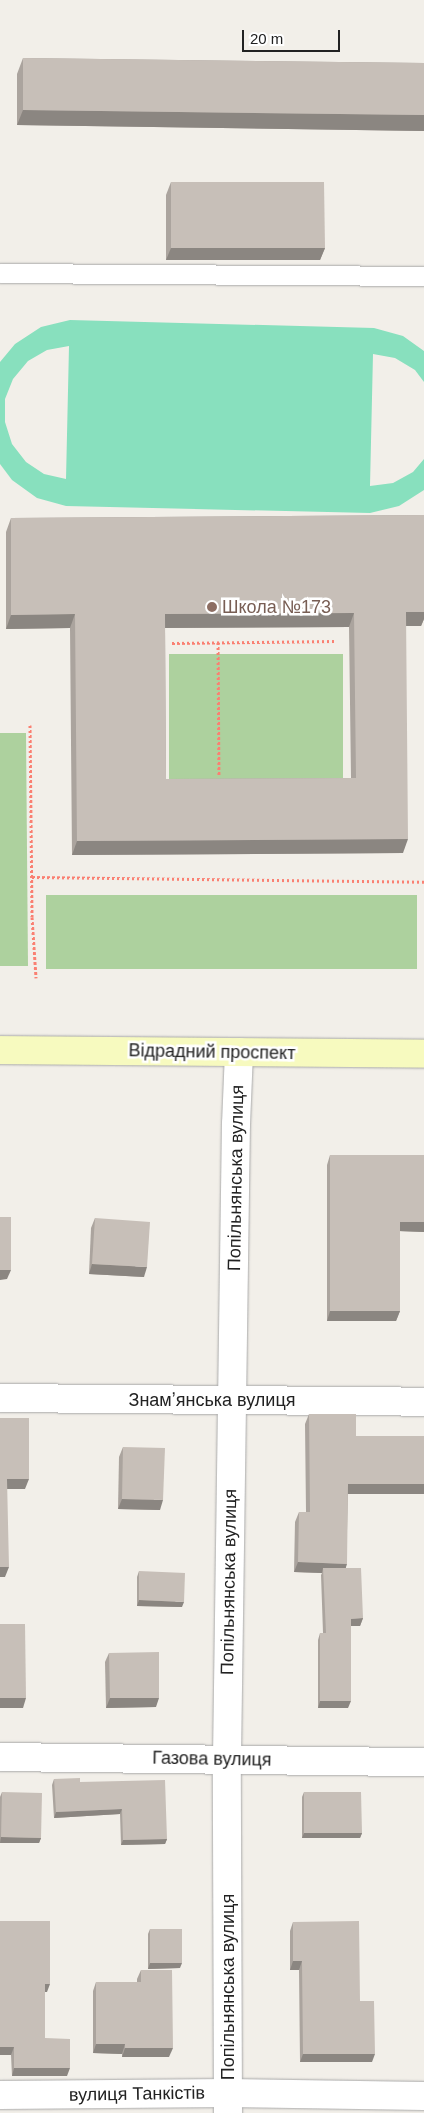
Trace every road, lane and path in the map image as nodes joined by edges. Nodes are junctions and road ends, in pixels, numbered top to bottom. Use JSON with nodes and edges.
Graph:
{"nodes":[{"id":1,"x":0,"y":273,"type":"edge"},
{"id":2,"x":424,"y":276,"type":"edge"},
{"id":3,"x":335,"y":641,"type":"dead end"},
{"id":4,"x":218,"y":642,"type":"junction"},
{"id":5,"x":172,"y":643,"type":"dead end"},
{"id":6,"x":30,"y":725,"type":"dead end"},
{"id":7,"x":219,"y":776,"type":"dead end"},
{"id":8,"x":32,"y":877,"type":"junction"},
{"id":9,"x":424,"y":882,"type":"edge"},
{"id":10,"x":36,"y":978,"type":"dead end"},
{"id":11,"x":0,"y":1050,"type":"edge"},
{"id":12,"x":239,"y":1052,"type":"junction"},
{"id":13,"x":424,"y":1054,"type":"edge"},
{"id":14,"x":0,"y":1398,"type":"edge"},
{"id":15,"x":232,"y":1400,"type":"junction"},
{"id":16,"x":424,"y":1402,"type":"edge"},
{"id":17,"x":0,"y":1757,"type":"edge"},
{"id":18,"x":227,"y":1758,"type":"junction"},
{"id":19,"x":424,"y":1762,"type":"edge"},
{"id":20,"x":0,"y":2095,"type":"edge"},
{"id":21,"x":424,"y":2096,"type":"edge"},
{"id":22,"x":228,"y":2103,"type":"edge"}],
"edges":[{"from":1,"to":2,"type":"lane"},
{"from":3,"to":4,"type":"path"},
{"from":4,"to":5,"type":"path"},
{"from":4,"to":7,"type":"path"},
{"from":6,"to":8,"type":"path"},
{"from":8,"to":9,"type":"path"},
{"from":8,"to":10,"type":"path"},
{"from":11,"to":12,"type":"main road","name":"Відрадний проспект"},
{"from":12,"to":13,"type":"main road","name":"Відрадний проспект"},
{"from":12,"to":15,"type":"street","name":"Попільнянська вулиця"},
{"from":14,"to":15,"type":"street","name":"Знамʼянська вулиця"},
{"from":15,"to":16,"type":"street","name":"Знамʼянська вулиця"},
{"from":15,"to":18,"type":"street","name":"Попільнянська вулиця"},
{"from":17,"to":18,"type":"street","name":"Газова вулиця"},
{"from":18,"to":19,"type":"street","name":"Газова вулиця"},
{"from":18,"to":22,"type":"street","name":"Попільнянська вулиця"},
{"from":20,"to":22,"type":"street","name":"вулиця Танкістів"},
{"from":21,"to":22,"type":"street","name":"вулиця Танкістів"}]}
